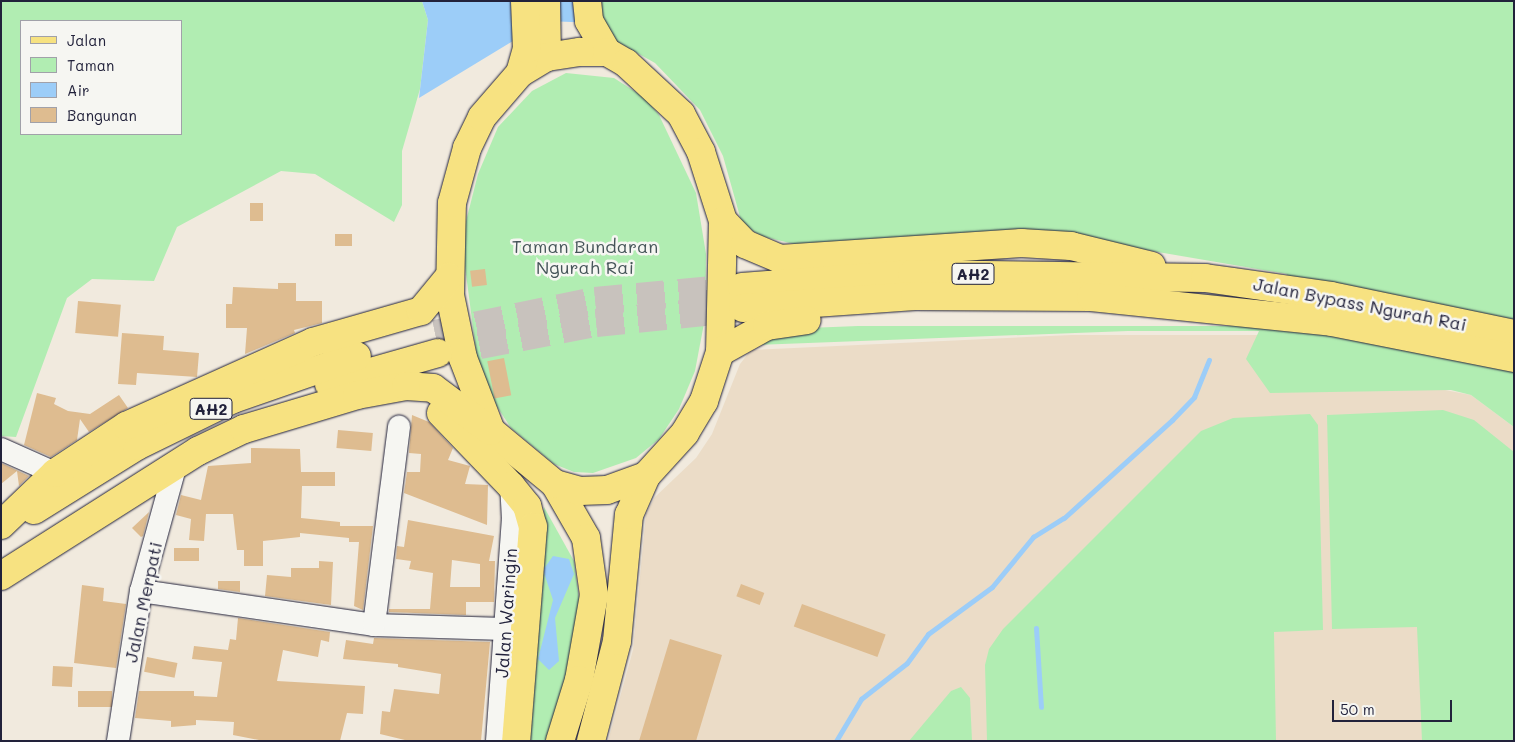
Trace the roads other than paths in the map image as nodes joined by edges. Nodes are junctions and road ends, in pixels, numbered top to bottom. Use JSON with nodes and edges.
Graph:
{"nodes":[{"id":1,"x":525,"y":1,"type":"edge"},
{"id":2,"x":546,"y":1,"type":"edge"},
{"id":3,"x":569,"y":1,"type":"edge"},
{"id":4,"x":587,"y":1,"type":"edge"},
{"id":5,"x":540,"y":45,"type":"junction"},
{"id":6,"x":590,"y":45,"type":"junction"},
{"id":7,"x":723,"y":221,"type":"junction"},
{"id":8,"x":449,"y":277,"type":"junction"},
{"id":9,"x":1205,"y":278,"type":"junction"},
{"id":10,"x":1190,"y":310,"type":"junction"},
{"id":11,"x":1514,"y":334,"type":"edge"},
{"id":12,"x":720,"y":352,"type":"junction"},
{"id":13,"x":1514,"y":358,"type":"edge"},
{"id":14,"x":385,"y":389,"type":"junction"},
{"id":15,"x":399,"y":427,"type":"dead end"},
{"id":16,"x":491,"y":431,"type":"junction"},
{"id":17,"x":1,"y":449,"type":"edge"},
{"id":18,"x":176,"y":464,"type":"junction"},
{"id":19,"x":55,"y":473,"type":"junction"},
{"id":20,"x":646,"y":476,"type":"junction"},
{"id":21,"x":555,"y":484,"type":"junction"},
{"id":22,"x":511,"y":486,"type":"junction"},
{"id":23,"x":1,"y":525,"type":"edge"},
{"id":24,"x":1,"y":533,"type":"edge"},
{"id":25,"x":1,"y":569,"type":"edge"},
{"id":26,"x":1,"y":576,"type":"edge"},
{"id":27,"x":141,"y":591,"type":"junction"},
{"id":28,"x":374,"y":625,"type":"junction"},
{"id":29,"x":504,"y":629,"type":"junction"},
{"id":30,"x":118,"y":741,"type":"edge"},
{"id":31,"x":497,"y":741,"type":"edge"},
{"id":32,"x":516,"y":741,"type":"edge"},
{"id":33,"x":560,"y":741,"type":"edge"},
{"id":34,"x":591,"y":741,"type":"edge"}],
"edges":[{"from":1,"to":5,"type":"main road"},
{"from":2,"to":5,"type":"main road"},
{"from":3,"to":6,"type":"main road"},
{"from":4,"to":6,"type":"main road"},
{"from":5,"to":6,"type":"main road"},
{"from":5,"to":8,"type":"main road"},
{"from":6,"to":7,"type":"main road"},
{"from":7,"to":9,"type":"main road"},
{"from":7,"to":12,"type":"main road"},
{"from":8,"to":16,"type":"main road"},
{"from":8,"to":19,"type":"main road"},
{"from":9,"to":10,"type":"main road","number":"AH2"},
{"from":9,"to":11,"type":"main road","name":"Jalan Bypass Ngurah Rai","number":"AH2"},
{"from":10,"to":12,"type":"main road"},
{"from":10,"to":13,"type":"main road","name":"Jalan Bypass Ngurah Rai","number":"AH2"},
{"from":12,"to":20,"type":"main road"},
{"from":14,"to":16,"type":"main road"},
{"from":14,"to":18,"type":"main road"},
{"from":14,"to":22,"type":"main road"},
{"from":15,"to":28,"type":"street"},
{"from":16,"to":21,"type":"main road"},
{"from":17,"to":19,"type":"street"},
{"from":18,"to":26,"type":"main road"},
{"from":18,"to":27,"type":"street","name":"Jalan Merpati"},
{"from":19,"to":23,"type":"main road"},
{"from":20,"to":21,"type":"main road"},
{"from":20,"to":34,"type":"main road"},
{"from":21,"to":33,"type":"main road"},
{"from":22,"to":29,"type":"street","name":"Jalan Waringin"},
{"from":22,"to":32,"type":"main road"},
{"from":24,"to":25,"type":"main road","number":"AH2"},
{"from":27,"to":28,"type":"street"},
{"from":27,"to":30,"type":"street","name":"Jalan Merpati"},
{"from":28,"to":29,"type":"street"},
{"from":29,"to":31,"type":"street","name":"Jalan Waringin"}]}
